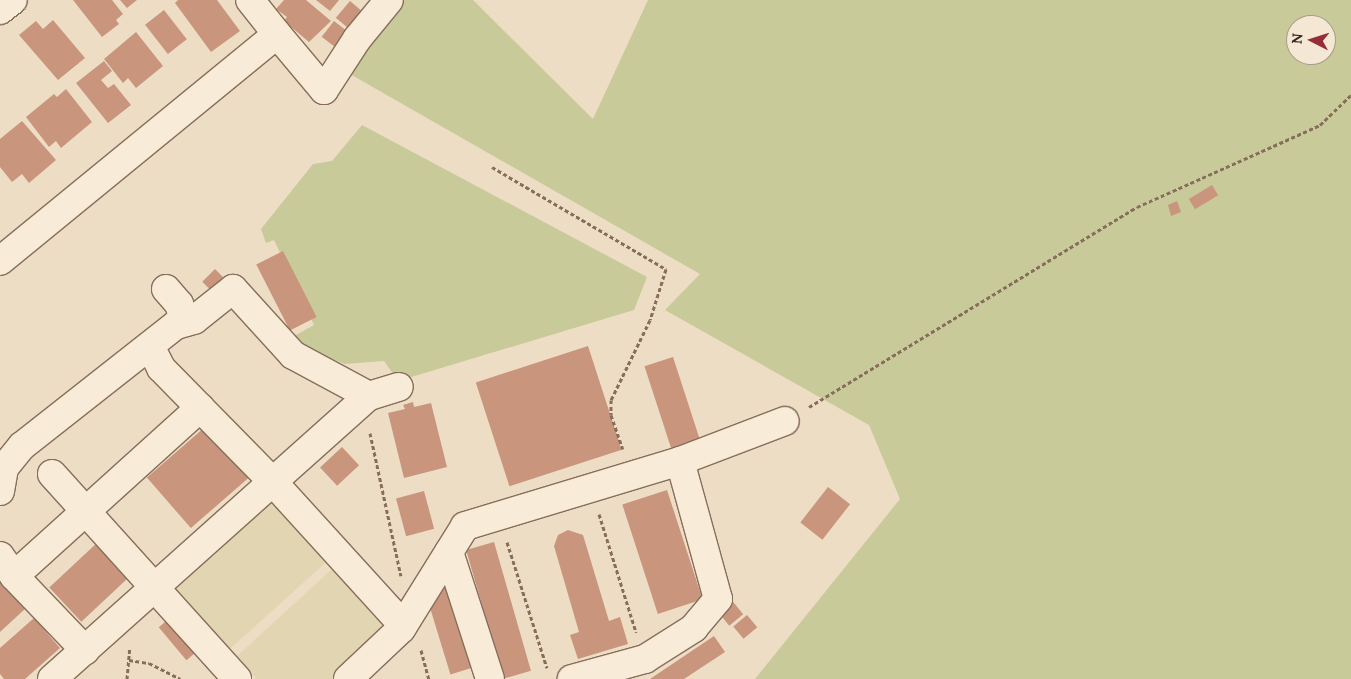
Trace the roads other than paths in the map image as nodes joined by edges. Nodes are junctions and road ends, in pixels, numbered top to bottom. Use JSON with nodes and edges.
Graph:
{"nodes":[{"id":1,"x":13,"y":0,"type":"edge"},
{"id":2,"x":250,"y":0,"type":"edge"},
{"id":3,"x":388,"y":0,"type":"edge"},
{"id":4,"x":0,"y":10,"type":"edge"},
{"id":5,"x":277,"y":34,"type":"junction"},
{"id":6,"x":0,"y":261,"type":"edge"},
{"id":7,"x":166,"y":289,"type":"dead end"},
{"id":8,"x":186,"y":322,"type":"junction"},
{"id":9,"x":150,"y":346,"type":"junction"},
{"id":10,"x":399,"y":387,"type":"dead end"},
{"id":11,"x":366,"y":398,"type":"junction"},
{"id":12,"x":200,"y":408,"type":"junction"},
{"id":13,"x":785,"y":421,"type":"road end"},
{"id":14,"x":680,"y":461,"type":"junction"},
{"id":15,"x":52,"y":474,"type":"dead end"},
{"id":16,"x":272,"y":481,"type":"junction"},
{"id":17,"x":0,"y":491,"type":"edge"},
{"id":18,"x":86,"y":511,"type":"junction"},
{"id":19,"x":449,"y":552,"type":"junction"},
{"id":20,"x":7,"y":566,"type":"edge"},
{"id":21,"x":154,"y":586,"type":"junction"},
{"id":22,"x":407,"y":618,"type":"junction"},
{"id":23,"x":85,"y":650,"type":"junction"},
{"id":24,"x":52,"y":679,"type":"edge"},
{"id":25,"x":237,"y":679,"type":"edge"},
{"id":26,"x":348,"y":679,"type":"edge"},
{"id":27,"x":490,"y":679,"type":"edge"},
{"id":28,"x":572,"y":679,"type":"edge"}],
"edges":[{"from":1,"to":4,"type":"street"},
{"from":2,"to":5,"type":"street"},
{"from":3,"to":5,"type":"street"},
{"from":5,"to":6,"type":"street"},
{"from":7,"to":8,"type":"street"},
{"from":8,"to":9,"type":"street"},
{"from":8,"to":11,"type":"street"},
{"from":9,"to":12,"type":"street"},
{"from":9,"to":17,"type":"street"},
{"from":10,"to":11,"type":"street"},
{"from":11,"to":16,"type":"street"},
{"from":12,"to":16,"type":"street"},
{"from":12,"to":18,"type":"street"},
{"from":13,"to":14,"type":"street"},
{"from":14,"to":19,"type":"street"},
{"from":14,"to":28,"type":"street"},
{"from":15,"to":18,"type":"street"},
{"from":16,"to":21,"type":"street"},
{"from":16,"to":22,"type":"street"},
{"from":18,"to":20,"type":"street"},
{"from":18,"to":21,"type":"street"},
{"from":19,"to":22,"type":"street"},
{"from":19,"to":27,"type":"street"},
{"from":20,"to":23,"type":"street"},
{"from":21,"to":23,"type":"street"},
{"from":21,"to":25,"type":"street"},
{"from":22,"to":26,"type":"street"},
{"from":23,"to":24,"type":"street"}]}
